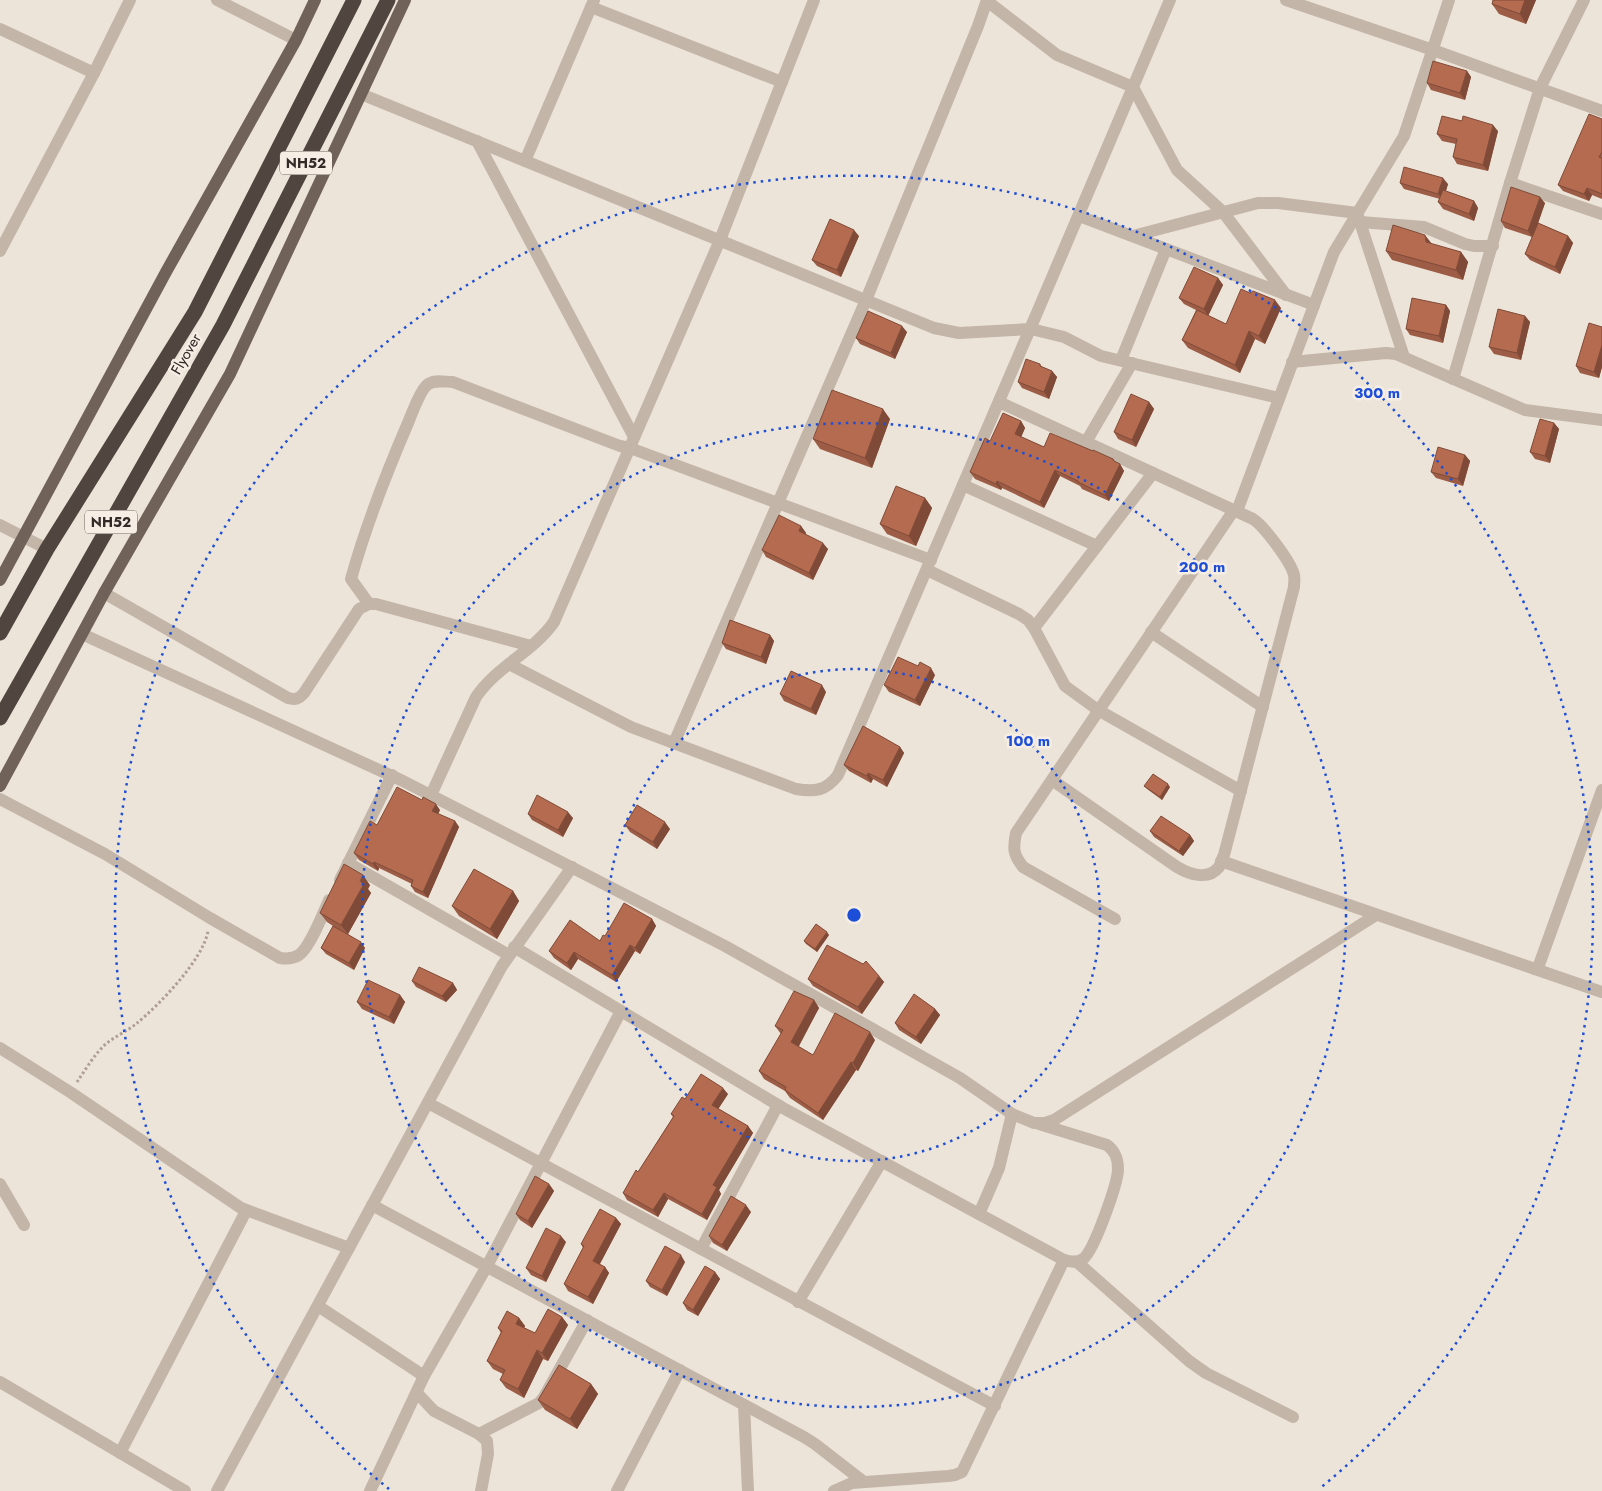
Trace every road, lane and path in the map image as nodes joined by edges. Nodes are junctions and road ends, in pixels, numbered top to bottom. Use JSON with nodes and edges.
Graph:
{"nodes":[{"id":1,"x":130,"y":0,"type":"edge"},
{"id":2,"x":216,"y":0,"type":"edge"},
{"id":3,"x":315,"y":0,"type":"edge"},
{"id":4,"x":354,"y":0,"type":"edge"},
{"id":5,"x":388,"y":0,"type":"edge"},
{"id":6,"x":405,"y":0,"type":"edge"},
{"id":7,"x":814,"y":0,"type":"edge"},
{"id":8,"x":987,"y":0,"type":"edge"},
{"id":9,"x":1170,"y":0,"type":"edge"},
{"id":10,"x":1286,"y":0,"type":"edge"},
{"id":11,"x":1449,"y":0,"type":"edge"},
{"id":12,"x":1584,"y":0,"type":"edge"},
{"id":13,"x":592,"y":4,"type":"edge"},
{"id":14,"x":0,"y":29,"type":"edge"},
{"id":15,"x":296,"y":40,"type":"junction"},
{"id":16,"x":1433,"y":50,"type":"junction"},
{"id":17,"x":94,"y":73,"type":"junction"},
{"id":18,"x":782,"y":82,"type":"junction"},
{"id":19,"x":1133,"y":87,"type":"junction"},
{"id":20,"x":1540,"y":88,"type":"junction"},
{"id":21,"x":361,"y":94,"type":"junction"},
{"id":22,"x":1602,"y":111,"type":"edge"},
{"id":23,"x":477,"y":141,"type":"junction"},
{"id":24,"x":526,"y":161,"type":"junction"},
{"id":25,"x":1510,"y":183,"type":"junction"},
{"id":26,"x":1223,"y":212,"type":"junction"},
{"id":27,"x":1602,"y":214,"type":"edge"},
{"id":28,"x":1079,"y":216,"type":"junction"},
{"id":29,"x":1358,"y":218,"type":"junction"},
{"id":30,"x":1133,"y":236,"type":"junction"},
{"id":31,"x":720,"y":240,"type":"junction"},
{"id":32,"x":1493,"y":246,"type":"junction"},
{"id":33,"x":1166,"y":249,"type":"junction"},
{"id":34,"x":0,"y":250,"type":"edge"},
{"id":35,"x":1286,"y":295,"type":"junction"},
{"id":36,"x":866,"y":300,"type":"junction"},
{"id":37,"x":1314,"y":306,"type":"junction"},
{"id":38,"x":1030,"y":329,"type":"junction"},
{"id":39,"x":1404,"y":357,"type":"junction"},
{"id":40,"x":1126,"y":362,"type":"junction"},
{"id":41,"x":1292,"y":362,"type":"junction"},
{"id":42,"x":1453,"y":379,"type":"junction"},
{"id":43,"x":1279,"y":398,"type":"junction"},
{"id":44,"x":999,"y":402,"type":"junction"},
{"id":45,"x":1602,"y":420,"type":"edge"},
{"id":46,"x":1086,"y":442,"type":"junction"},
{"id":47,"x":632,"y":443,"type":"junction"},
{"id":48,"x":1153,"y":473,"type":"junction"},
{"id":49,"x":963,"y":485,"type":"junction"},
{"id":50,"x":778,"y":502,"type":"junction"},
{"id":51,"x":1236,"y":511,"type":"junction"},
{"id":52,"x":0,"y":525,"type":"edge"},
{"id":53,"x":23,"y":536,"type":"junction"},
{"id":54,"x":1097,"y":546,"type":"junction"},
{"id":55,"x":47,"y":549,"type":"junction"},
{"id":56,"x":929,"y":565,"type":"junction"},
{"id":57,"x":0,"y":580,"type":"edge"},
{"id":58,"x":104,"y":593,"type":"junction"},
{"id":59,"x":369,"y":604,"type":"junction"},
{"id":60,"x":1034,"y":628,"type":"junction"},
{"id":61,"x":0,"y":632,"type":"edge"},
{"id":62,"x":1151,"y":632,"type":"junction"},
{"id":63,"x":82,"y":634,"type":"junction"},
{"id":64,"x":531,"y":646,"type":"junction"},
{"id":65,"x":509,"y":664,"type":"junction"},
{"id":66,"x":1263,"y":707,"type":"junction"},
{"id":67,"x":1098,"y":710,"type":"junction"},
{"id":68,"x":0,"y":718,"type":"edge"},
{"id":69,"x":674,"y":743,"type":"junction"},
{"id":70,"x":392,"y":775,"type":"junction"},
{"id":71,"x":1052,"y":780,"type":"junction"},
{"id":72,"x":0,"y":786,"type":"edge"},
{"id":73,"x":1602,"y":790,"type":"edge"},
{"id":74,"x":1241,"y":791,"type":"junction"},
{"id":75,"x":431,"y":795,"type":"junction"},
{"id":76,"x":0,"y":799,"type":"edge"},
{"id":77,"x":1221,"y":862,"type":"junction"},
{"id":78,"x":348,"y":863,"type":"junction"},
{"id":79,"x":572,"y":867,"type":"junction"},
{"id":80,"x":1376,"y":915,"type":"junction"},
{"id":81,"x":210,"y":918,"type":"junction"},
{"id":82,"x":1115,"y":919,"type":"dead end"},
{"id":83,"x":512,"y":951,"type":"junction"},
{"id":84,"x":1535,"y":969,"type":"junction"},
{"id":85,"x":1602,"y":992,"type":"edge"},
{"id":86,"x":621,"y":1011,"type":"junction"},
{"id":87,"x":0,"y":1048,"type":"edge"},
{"id":88,"x":70,"y":1092,"type":"junction"},
{"id":89,"x":428,"y":1103,"type":"junction"},
{"id":90,"x":778,"y":1104,"type":"junction"},
{"id":91,"x":1012,"y":1114,"type":"junction"},
{"id":92,"x":1034,"y":1123,"type":"junction"},
{"id":93,"x":882,"y":1161,"type":"junction"},
{"id":94,"x":540,"y":1163,"type":"junction"},
{"id":95,"x":0,"y":1184,"type":"edge"},
{"id":96,"x":372,"y":1205,"type":"junction"},
{"id":97,"x":246,"y":1211,"type":"junction"},
{"id":98,"x":979,"y":1214,"type":"junction"},
{"id":99,"x":24,"y":1225,"type":"dead end"},
{"id":100,"x":349,"y":1248,"type":"junction"},
{"id":101,"x":701,"y":1249,"type":"junction"},
{"id":102,"x":1071,"y":1261,"type":"junction"},
{"id":103,"x":486,"y":1266,"type":"junction"},
{"id":104,"x":798,"y":1302,"type":"junction"},
{"id":105,"x":318,"y":1306,"type":"junction"},
{"id":106,"x":587,"y":1320,"type":"junction"},
{"id":107,"x":680,"y":1370,"type":"junction"},
{"id":108,"x":424,"y":1376,"type":"junction"},
{"id":109,"x":0,"y":1382,"type":"edge"},
{"id":110,"x":417,"y":1393,"type":"junction"},
{"id":111,"x":744,"y":1405,"type":"junction"},
{"id":112,"x":995,"y":1406,"type":"junction"},
{"id":113,"x":1293,"y":1416,"type":"dead end"},
{"id":114,"x":479,"y":1434,"type":"junction"},
{"id":115,"x":120,"y":1453,"type":"junction"},
{"id":116,"x":864,"y":1482,"type":"junction"},
{"id":117,"x":185,"y":1491,"type":"edge"},
{"id":118,"x":217,"y":1491,"type":"edge"},
{"id":119,"x":370,"y":1491,"type":"edge"},
{"id":120,"x":481,"y":1491,"type":"edge"},
{"id":121,"x":617,"y":1491,"type":"edge"},
{"id":122,"x":748,"y":1491,"type":"edge"},
{"id":123,"x":834,"y":1491,"type":"edge"}],
"edges":[{"from":1,"to":17,"type":"street"},
{"from":2,"to":15,"type":"street"},
{"from":3,"to":15,"type":"main road"},
{"from":4,"to":55,"type":"highway","name":"Flyover","number":"NH52"},
{"from":5,"to":68,"type":"highway","name":"Flyover","number":"NH52"},
{"from":6,"to":21,"type":"main road"},
{"from":7,"to":18,"type":"street"},
{"from":8,"to":19,"type":"street"},
{"from":8,"to":36,"type":"street"},
{"from":9,"to":19,"type":"street"},
{"from":10,"to":16,"type":"street"},
{"from":11,"to":16,"type":"street"},
{"from":12,"to":20,"type":"street"},
{"from":13,"to":18,"type":"street"},
{"from":13,"to":24,"type":"street"},
{"from":14,"to":17,"type":"street"},
{"from":15,"to":53,"type":"main road"},
{"from":16,"to":20,"type":"street"},
{"from":16,"to":29,"type":"street"},
{"from":17,"to":34,"type":"street"},
{"from":18,"to":31,"type":"street"},
{"from":19,"to":26,"type":"street"},
{"from":19,"to":28,"type":"street"},
{"from":20,"to":22,"type":"street"},
{"from":20,"to":25,"type":"street"},
{"from":21,"to":23,"type":"street"},
{"from":21,"to":58,"type":"main road"},
{"from":23,"to":24,"type":"street"},
{"from":23,"to":47,"type":"street"},
{"from":24,"to":31,"type":"street"},
{"from":25,"to":27,"type":"street"},
{"from":25,"to":32,"type":"street"},
{"from":26,"to":29,"type":"street"},
{"from":26,"to":30,"type":"street"},
{"from":26,"to":35,"type":"street"},
{"from":28,"to":30,"type":"street"},
{"from":28,"to":38,"type":"street"},
{"from":29,"to":32,"type":"street"},
{"from":29,"to":37,"type":"street"},
{"from":29,"to":39,"type":"street"},
{"from":30,"to":33,"type":"street"},
{"from":31,"to":36,"type":"street"},
{"from":31,"to":47,"type":"street"},
{"from":32,"to":42,"type":"street"},
{"from":33,"to":35,"type":"street"},
{"from":33,"to":40,"type":"street"},
{"from":35,"to":37,"type":"street"},
{"from":36,"to":38,"type":"street"},
{"from":36,"to":50,"type":"street"},
{"from":37,"to":41,"type":"street"},
{"from":38,"to":40,"type":"street"},
{"from":38,"to":44,"type":"street"},
{"from":39,"to":41,"type":"street"},
{"from":39,"to":42,"type":"street"},
{"from":40,"to":43,"type":"street"},
{"from":40,"to":46,"type":"street"},
{"from":41,"to":43,"type":"street"},
{"from":42,"to":45,"type":"street"},
{"from":43,"to":51,"type":"street"},
{"from":44,"to":46,"type":"street"},
{"from":44,"to":49,"type":"street"},
{"from":46,"to":48,"type":"street"},
{"from":47,"to":50,"type":"street"},
{"from":47,"to":59,"type":"street"},
{"from":47,"to":64,"type":"street"},
{"from":48,"to":51,"type":"street"},
{"from":48,"to":54,"type":"street"},
{"from":49,"to":54,"type":"street"},
{"from":49,"to":56,"type":"street"},
{"from":50,"to":56,"type":"street"},
{"from":50,"to":69,"type":"street"},
{"from":51,"to":62,"type":"street"},
{"from":51,"to":66,"type":"street"},
{"from":52,"to":53,"type":"street"},
{"from":53,"to":55,"type":"street"},
{"from":53,"to":57,"type":"main road"},
{"from":54,"to":60,"type":"street"},
{"from":55,"to":61,"type":"highway","number":"NH52"},
{"from":56,"to":60,"type":"street"},
{"from":56,"to":69,"type":"street"},
{"from":58,"to":59,"type":"street"},
{"from":58,"to":63,"type":"main road"},
{"from":59,"to":64,"type":"street"},
{"from":60,"to":67,"type":"street"},
{"from":62,"to":66,"type":"street"},
{"from":62,"to":67,"type":"street"},
{"from":63,"to":70,"type":"street"},
{"from":63,"to":72,"type":"main road"},
{"from":64,"to":65,"type":"street"},
{"from":65,"to":69,"type":"street"},
{"from":65,"to":75,"type":"street"},
{"from":66,"to":74,"type":"street"},
{"from":67,"to":71,"type":"street"},
{"from":67,"to":74,"type":"street"},
{"from":70,"to":75,"type":"street"},
{"from":70,"to":78,"type":"street"},
{"from":71,"to":77,"type":"street"},
{"from":71,"to":82,"type":"street"},
{"from":73,"to":84,"type":"street"},
{"from":74,"to":77,"type":"street"},
{"from":75,"to":79,"type":"street"},
{"from":76,"to":81,"type":"street"},
{"from":77,"to":80,"type":"street"},
{"from":78,"to":81,"type":"street"},
{"from":78,"to":83,"type":"street"},
{"from":79,"to":83,"type":"street"},
{"from":79,"to":91,"type":"street"},
{"from":80,"to":84,"type":"street"},
{"from":80,"to":92,"type":"street"},
{"from":81,"to":88,"type":"path"},
{"from":83,"to":86,"type":"street"},
{"from":83,"to":89,"type":"street"},
{"from":84,"to":85,"type":"street"},
{"from":86,"to":90,"type":"street"},
{"from":86,"to":94,"type":"street"},
{"from":87,"to":88,"type":"street"},
{"from":88,"to":97,"type":"street"},
{"from":89,"to":94,"type":"street"},
{"from":89,"to":96,"type":"street"},
{"from":90,"to":93,"type":"street"},
{"from":90,"to":101,"type":"street"},
{"from":91,"to":92,"type":"street"},
{"from":91,"to":98,"type":"street"},
{"from":92,"to":102,"type":"street"},
{"from":93,"to":98,"type":"street"},
{"from":93,"to":104,"type":"street"},
{"from":94,"to":101,"type":"street"},
{"from":94,"to":103,"type":"street"},
{"from":95,"to":99,"type":"street"},
{"from":96,"to":100,"type":"street"},
{"from":96,"to":103,"type":"street"},
{"from":97,"to":100,"type":"street"},
{"from":97,"to":115,"type":"street"},
{"from":98,"to":102,"type":"street"},
{"from":100,"to":105,"type":"street"},
{"from":101,"to":104,"type":"street"},
{"from":102,"to":112,"type":"street"},
{"from":102,"to":113,"type":"street"},
{"from":103,"to":106,"type":"street"},
{"from":103,"to":108,"type":"street"},
{"from":104,"to":112,"type":"street"},
{"from":105,"to":108,"type":"street"},
{"from":105,"to":118,"type":"street"},
{"from":106,"to":107,"type":"street"},
{"from":106,"to":114,"type":"street"},
{"from":107,"to":111,"type":"street"},
{"from":107,"to":121,"type":"street"},
{"from":108,"to":110,"type":"street"},
{"from":109,"to":115,"type":"street"},
{"from":110,"to":114,"type":"street"},
{"from":110,"to":119,"type":"street"},
{"from":111,"to":116,"type":"street"},
{"from":111,"to":122,"type":"street"},
{"from":112,"to":116,"type":"street"},
{"from":114,"to":120,"type":"street"},
{"from":115,"to":117,"type":"street"},
{"from":116,"to":123,"type":"street"}]}
